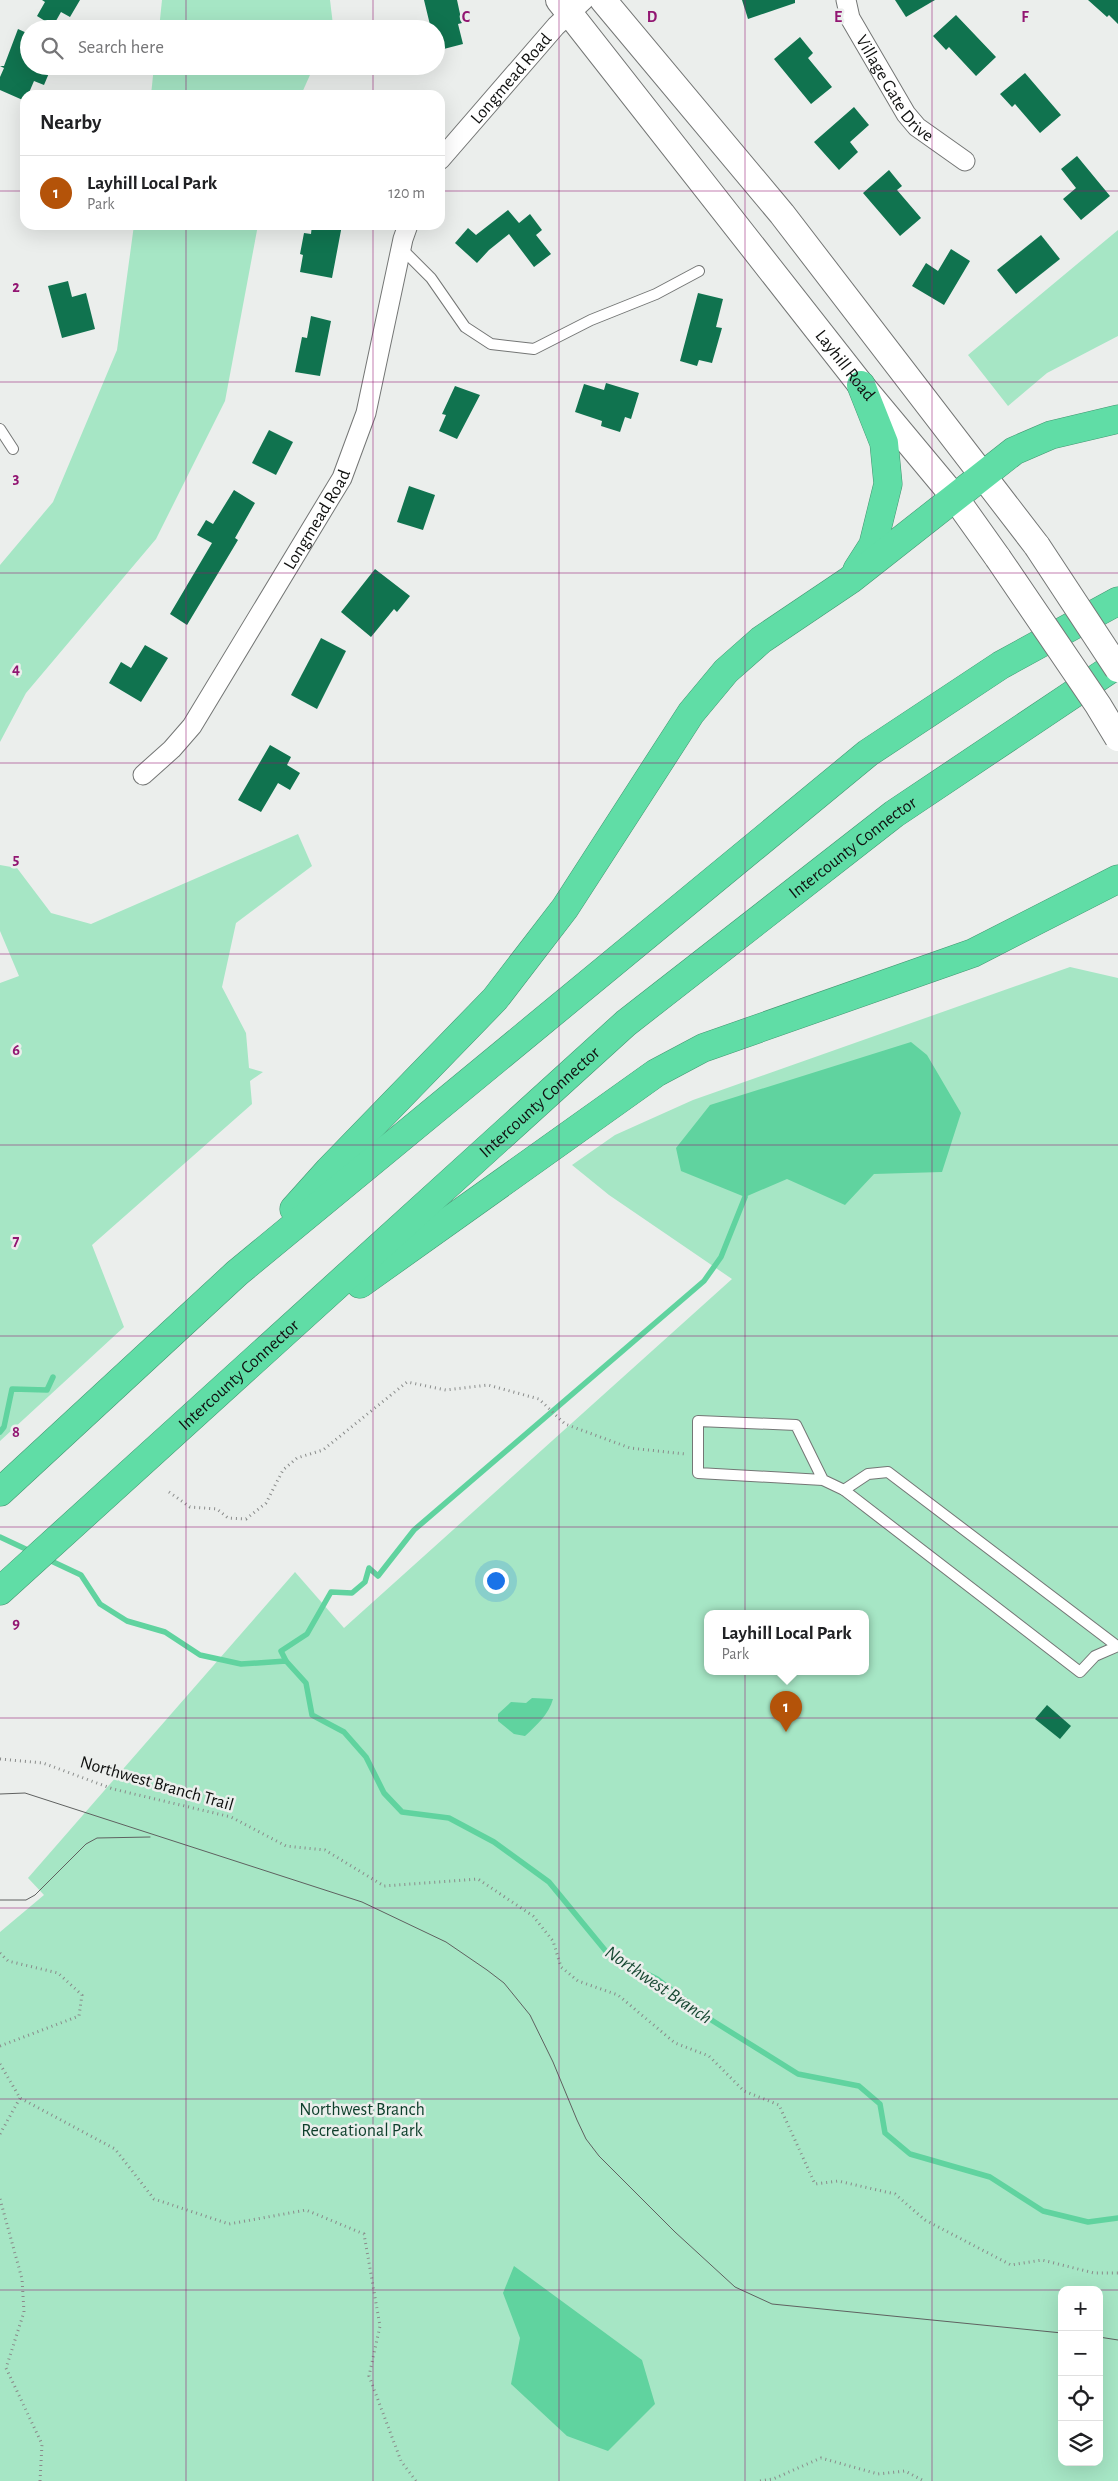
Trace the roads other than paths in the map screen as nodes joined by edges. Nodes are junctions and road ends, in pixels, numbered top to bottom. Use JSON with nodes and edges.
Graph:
{"nodes":[{"id":1,"x":603,"y":0,"type":"edge"},
{"id":2,"x":846,"y":0,"type":"edge"},
{"id":3,"x":570,"y":4,"type":"edge"},
{"id":4,"x":445,"y":154,"type":"edge"},
{"id":5,"x":965,"y":161,"type":"dead end"},
{"id":6,"x":406,"y":230,"type":"edge"},
{"id":7,"x":401,"y":248,"type":"junction"},
{"id":8,"x":699,"y":271,"type":"dead end"},
{"id":9,"x":861,"y":385,"type":"junction"},
{"id":10,"x":1118,"y":419,"type":"edge"},
{"id":11,"x":0,"y":429,"type":"edge"},
{"id":12,"x":13,"y":449,"type":"dead end"},
{"id":13,"x":983,"y":476,"type":"junction"},
{"id":14,"x":956,"y":499,"type":"junction"},
{"id":15,"x":850,"y":580,"type":"junction"},
{"id":16,"x":1118,"y":601,"type":"edge"},
{"id":17,"x":1118,"y":664,"type":"edge"},
{"id":18,"x":1118,"y":669,"type":"edge"},
{"id":19,"x":1118,"y":738,"type":"edge"},
{"id":20,"x":143,"y":775,"type":"dead end"},
{"id":21,"x":1118,"y":879,"type":"edge"},
{"id":22,"x":237,"y":1274,"type":"junction"},
{"id":23,"x":257,"y":1358,"type":"junction"},
{"id":24,"x":823,"y":1480,"type":"junction"},
{"id":25,"x":844,"y":1490,"type":"junction"},
{"id":26,"x":0,"y":1492,"type":"edge"},
{"id":27,"x":0,"y":1590,"type":"edge"},
{"id":28,"x":1117,"y":1646,"type":"edge"}],
"edges":[{"from":1,"to":13,"type":"main road"},
{"from":2,"to":5,"type":"street","name":"Village Gate Drive"},
{"from":3,"to":4,"type":"street","name":"Longmead Road"},
{"from":3,"to":9,"type":"main road","name":"Layhill Road"},
{"from":6,"to":7,"type":"street","name":"Longmead Road"},
{"from":7,"to":8,"type":"lane"},
{"from":7,"to":20,"type":"street","name":"Longmead Road"},
{"from":9,"to":14,"type":"main road","name":"Layhill Road"},
{"from":9,"to":15,"type":"highway"},
{"from":10,"to":13,"type":"highway"},
{"from":11,"to":12,"type":"lane"},
{"from":13,"to":14,"type":"highway"},
{"from":13,"to":18,"type":"main road","bridge":true},
{"from":14,"to":15,"type":"highway"},
{"from":14,"to":19,"type":"main road","name":"Layhill Road","bridge":true},
{"from":15,"to":22,"type":"highway"},
{"from":16,"to":22,"type":"highway"},
{"from":17,"to":23,"type":"highway","name":"Intercounty Connector"},
{"from":21,"to":23,"type":"highway"},
{"from":22,"to":26,"type":"highway"},
{"from":23,"to":27,"type":"highway","name":"Intercounty Connector"},
{"from":24,"to":24,"type":"lane"},
{"from":24,"to":25,"type":"lane"},
{"from":25,"to":28,"type":"lane"},
{"from":25,"to":28,"type":"lane"}]}
